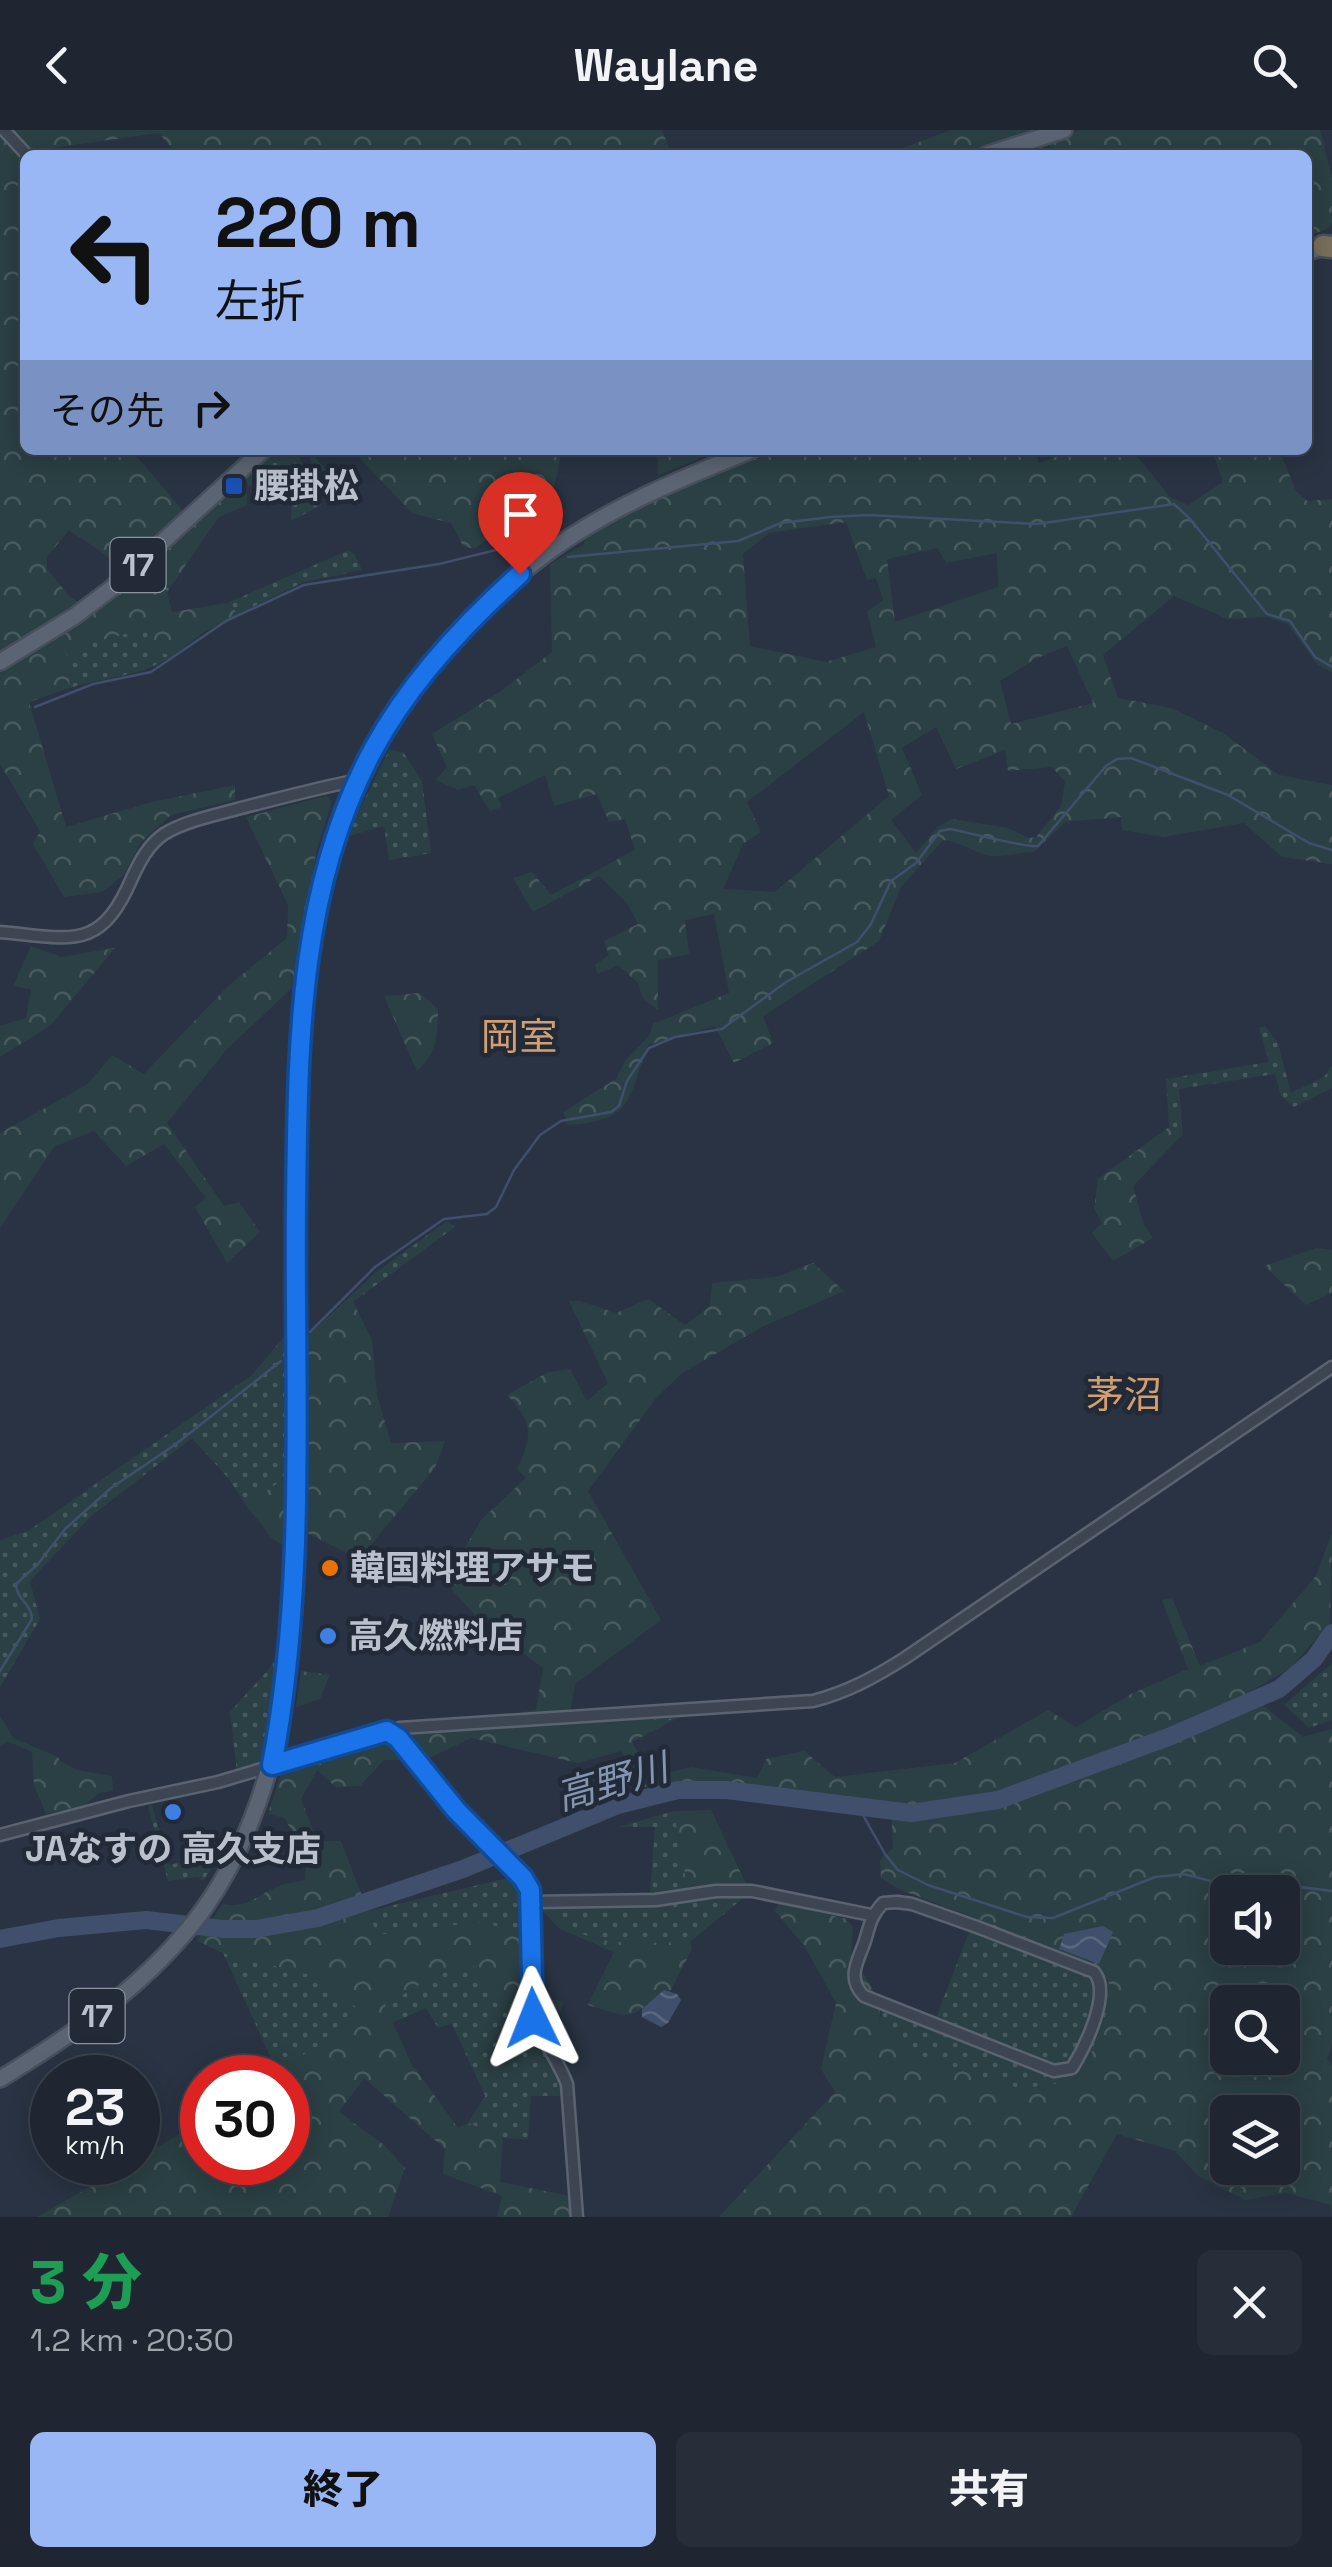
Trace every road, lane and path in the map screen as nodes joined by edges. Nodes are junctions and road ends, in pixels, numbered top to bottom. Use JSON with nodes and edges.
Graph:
{"nodes":[{"id":1,"x":4,"y":130,"type":"edge"},
{"id":2,"x":1064,"y":130,"type":"edge"},
{"id":3,"x":23,"y":150,"type":"edge"},
{"id":4,"x":1002,"y":150,"type":"edge"},
{"id":5,"x":258,"y":455,"type":"edge"},
{"id":6,"x":741,"y":455,"type":"edge"},
{"id":7,"x":0,"y":662,"type":"edge"},
{"id":8,"x":358,"y":780,"type":"junction"},
{"id":9,"x":0,"y":932,"type":"edge"},
{"id":10,"x":1332,"y":1368,"type":"edge"},
{"id":11,"x":387,"y":1731,"type":"junction"},
{"id":12,"x":272,"y":1765,"type":"junction"},
{"id":13,"x":0,"y":1836,"type":"edge"},
{"id":14,"x":533,"y":1902,"type":"junction"},
{"id":15,"x":871,"y":1915,"type":"junction"},
{"id":16,"x":0,"y":2079,"type":"edge"},
{"id":17,"x":577,"y":2217,"type":"edge"}],
"edges":[{"from":1,"to":3,"type":"street"},
{"from":2,"to":4,"type":"main road"},
{"from":5,"to":7,"type":"main road","number":"17"},
{"from":6,"to":8,"type":"main road","number":"17"},
{"from":8,"to":9,"type":"street"},
{"from":8,"to":12,"type":"main road","number":"17"},
{"from":10,"to":11,"type":"street"},
{"from":11,"to":12,"type":"street"},
{"from":11,"to":14,"type":"street"},
{"from":12,"to":13,"type":"street"},
{"from":12,"to":16,"type":"main road","number":"17"},
{"from":14,"to":15,"type":"street"},
{"from":14,"to":17,"type":"street"},
{"from":15,"to":15,"type":"street"}]}
